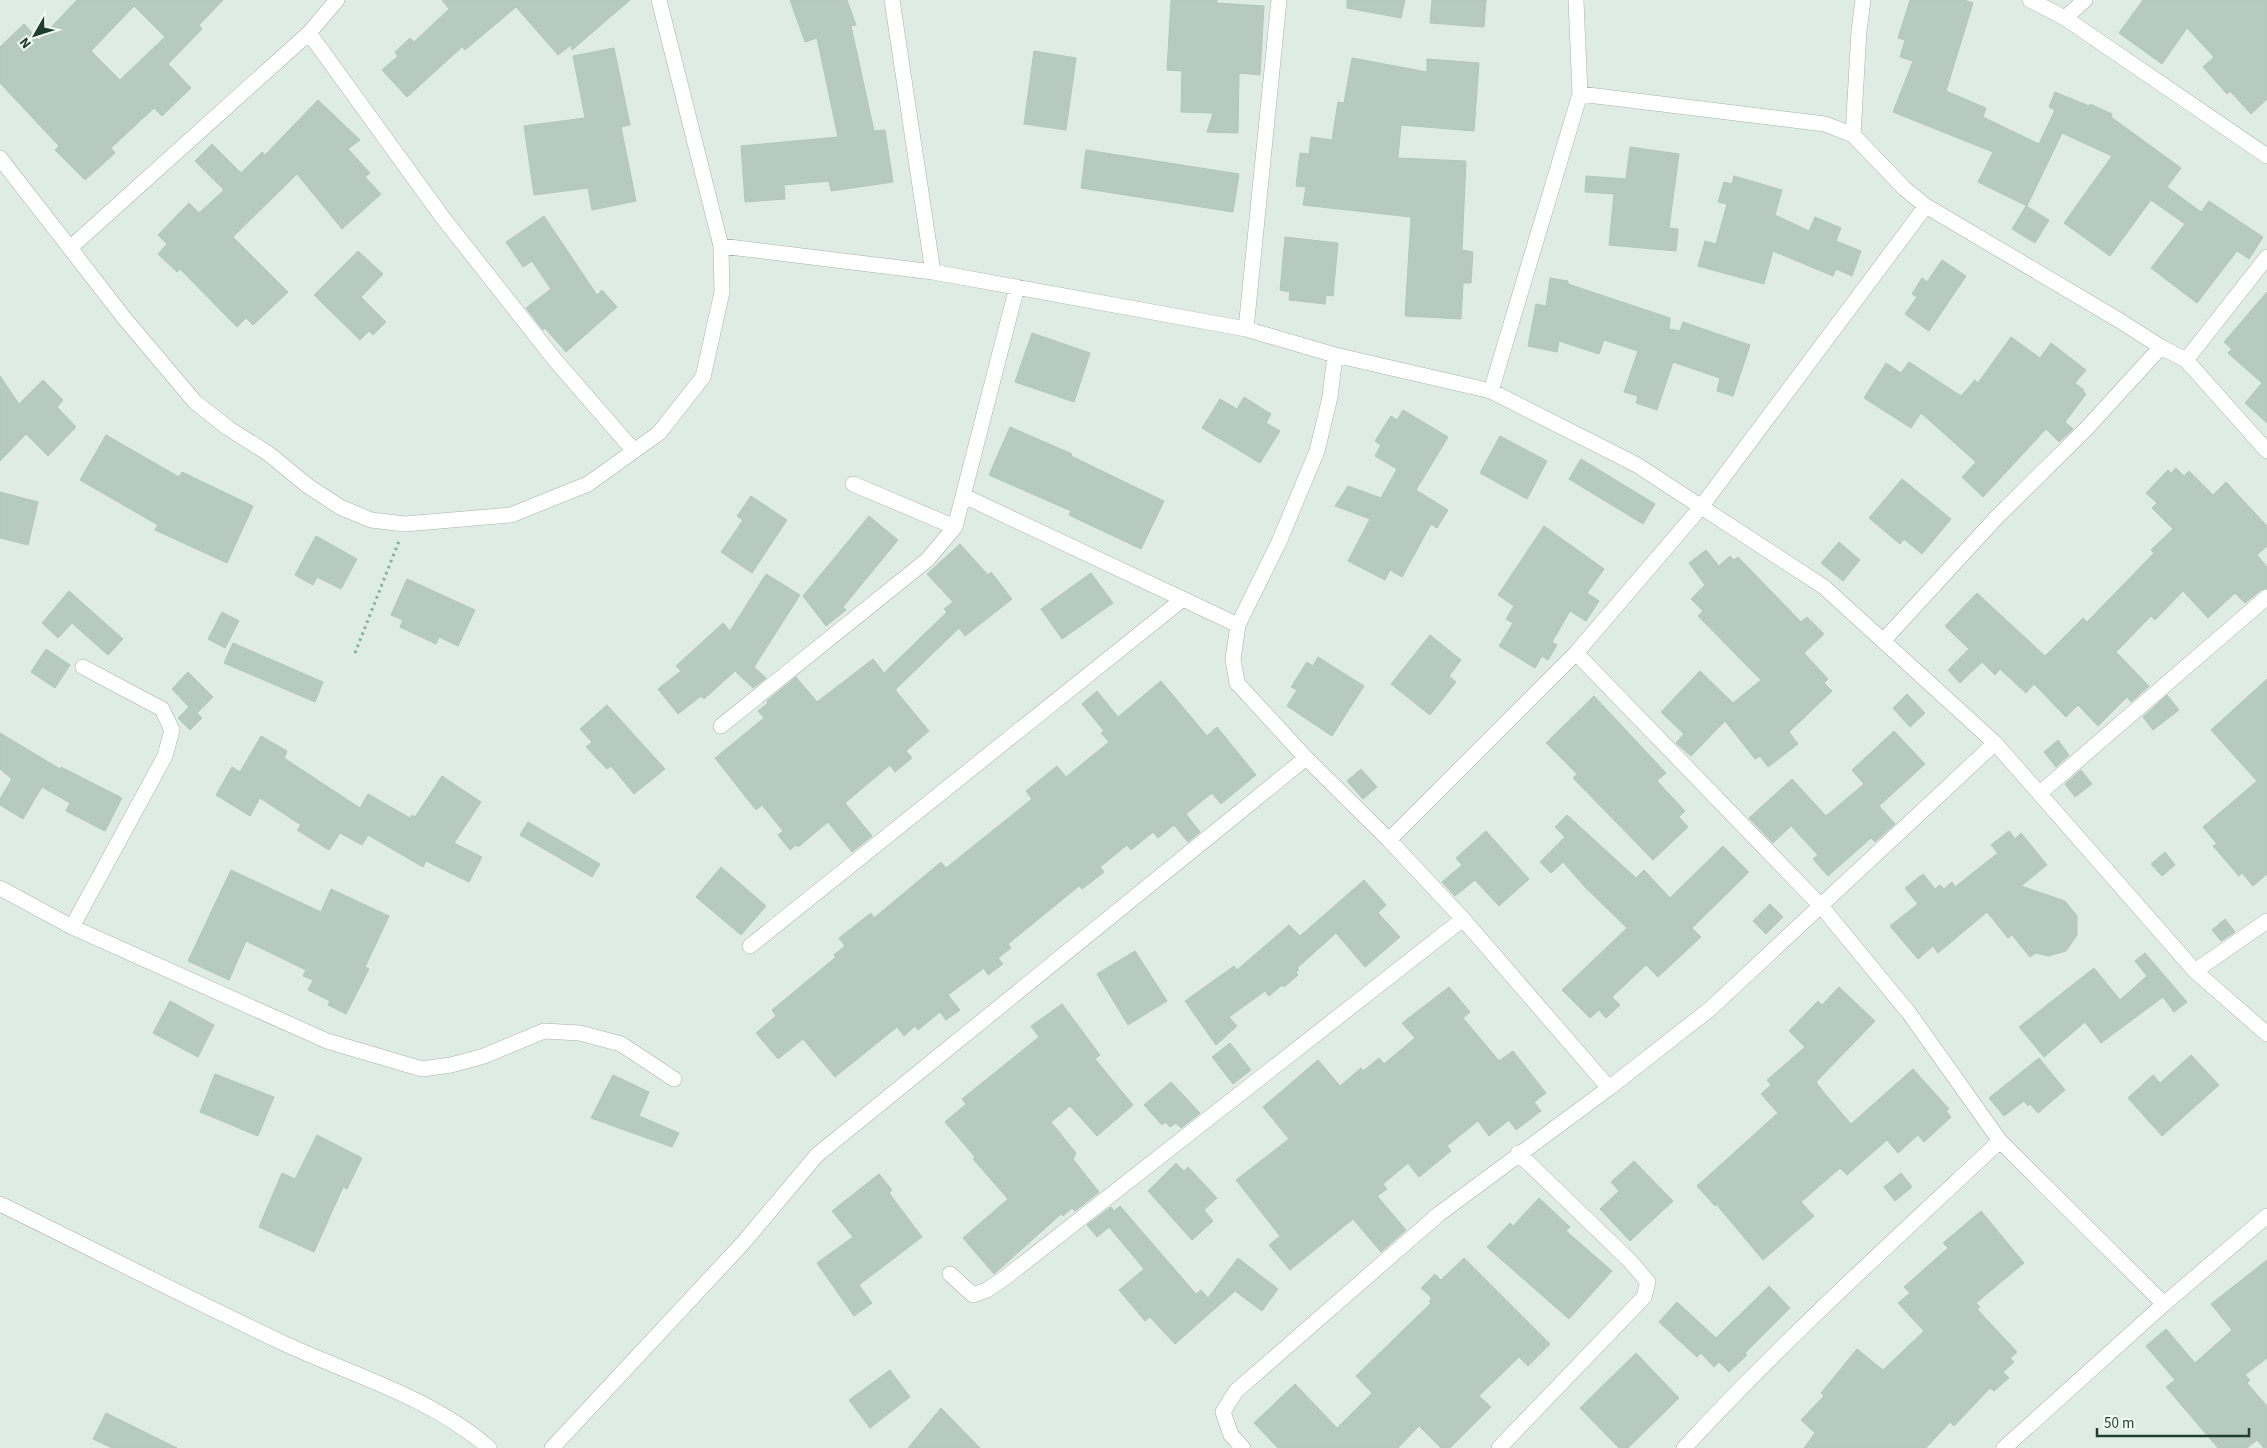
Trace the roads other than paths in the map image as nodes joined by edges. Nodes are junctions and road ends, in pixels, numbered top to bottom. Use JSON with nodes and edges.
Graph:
{"nodes":[{"id":1,"x":337,"y":0,"type":"edge"},
{"id":2,"x":659,"y":0,"type":"edge"},
{"id":3,"x":892,"y":0,"type":"edge"},
{"id":4,"x":1279,"y":0,"type":"edge"},
{"id":5,"x":1576,"y":0,"type":"edge"},
{"id":6,"x":1863,"y":0,"type":"edge"},
{"id":7,"x":2030,"y":0,"type":"edge"},
{"id":8,"x":2085,"y":0,"type":"edge"},
{"id":9,"x":2065,"y":18,"type":"junction"},
{"id":10,"x":308,"y":33,"type":"junction"},
{"id":11,"x":1580,"y":94,"type":"junction"},
{"id":12,"x":1852,"y":136,"type":"junction"},
{"id":13,"x":2267,"y":156,"type":"edge"},
{"id":14,"x":0,"y":158,"type":"edge"},
{"id":15,"x":1926,"y":206,"type":"junction"},
{"id":16,"x":720,"y":246,"type":"junction"},
{"id":17,"x":70,"y":248,"type":"junction"},
{"id":18,"x":2267,"y":257,"type":"edge"},
{"id":19,"x":933,"y":272,"type":"junction"},
{"id":20,"x":1018,"y":287,"type":"junction"},
{"id":21,"x":1246,"y":329,"type":"junction"},
{"id":22,"x":2161,"y":347,"type":"junction"},
{"id":23,"x":1335,"y":355,"type":"junction"},
{"id":24,"x":2186,"y":360,"type":"junction"},
{"id":25,"x":1491,"y":391,"type":"junction"},
{"id":26,"x":634,"y":451,"type":"junction"},
{"id":27,"x":2267,"y":451,"type":"edge"},
{"id":28,"x":853,"y":484,"type":"dead end"},
{"id":29,"x":964,"y":496,"type":"junction"},
{"id":30,"x":1701,"y":507,"type":"junction"},
{"id":31,"x":955,"y":527,"type":"junction"},
{"id":32,"x":2267,"y":597,"type":"edge"},
{"id":33,"x":1183,"y":599,"type":"junction"},
{"id":34,"x":1238,"y":625,"type":"junction"},
{"id":35,"x":1883,"y":641,"type":"junction"},
{"id":36,"x":1576,"y":653,"type":"junction"},
{"id":37,"x":83,"y":668,"type":"dead end"},
{"id":38,"x":721,"y":726,"type":"dead end"},
{"id":39,"x":1995,"y":743,"type":"junction"},
{"id":40,"x":1306,"y":758,"type":"junction"},
{"id":41,"x":2040,"y":793,"type":"junction"},
{"id":42,"x":1389,"y":840,"type":"junction"},
{"id":43,"x":0,"y":888,"type":"edge"},
{"id":44,"x":1822,"y":906,"type":"junction"},
{"id":45,"x":1463,"y":919,"type":"junction"},
{"id":46,"x":2267,"y":921,"type":"edge"},
{"id":47,"x":72,"y":927,"type":"junction"},
{"id":48,"x":750,"y":946,"type":"dead end"},
{"id":49,"x":2195,"y":971,"type":"junction"},
{"id":50,"x":2267,"y":1034,"type":"edge"},
{"id":51,"x":674,"y":1080,"type":"dead end"},
{"id":52,"x":1609,"y":1088,"type":"junction"},
{"id":53,"x":2000,"y":1141,"type":"junction"},
{"id":54,"x":1518,"y":1153,"type":"junction"},
{"id":55,"x":0,"y":1204,"type":"edge"},
{"id":56,"x":2267,"y":1216,"type":"edge"},
{"id":57,"x":950,"y":1274,"type":"dead end"},
{"id":58,"x":2164,"y":1304,"type":"junction"},
{"id":59,"x":489,"y":1448,"type":"edge"},
{"id":60,"x":552,"y":1448,"type":"edge"},
{"id":61,"x":1243,"y":1448,"type":"edge"},
{"id":62,"x":1499,"y":1448,"type":"edge"},
{"id":63,"x":1684,"y":1448,"type":"edge"},
{"id":64,"x":2004,"y":1448,"type":"edge"}],
"edges":[{"from":1,"to":10,"type":"street"},
{"from":2,"to":16,"type":"street"},
{"from":3,"to":19,"type":"street"},
{"from":4,"to":21,"type":"street"},
{"from":5,"to":11,"type":"street"},
{"from":6,"to":12,"type":"street"},
{"from":7,"to":9,"type":"street"},
{"from":8,"to":9,"type":"street"},
{"from":9,"to":13,"type":"street"},
{"from":10,"to":17,"type":"street"},
{"from":10,"to":26,"type":"street"},
{"from":11,"to":12,"type":"street"},
{"from":11,"to":25,"type":"street"},
{"from":12,"to":15,"type":"street"},
{"from":14,"to":17,"type":"street"},
{"from":15,"to":22,"type":"street"},
{"from":15,"to":30,"type":"street"},
{"from":16,"to":19,"type":"street"},
{"from":16,"to":26,"type":"street"},
{"from":17,"to":26,"type":"street"},
{"from":18,"to":24,"type":"street"},
{"from":19,"to":20,"type":"street"},
{"from":20,"to":21,"type":"street"},
{"from":20,"to":29,"type":"street"},
{"from":21,"to":23,"type":"street"},
{"from":22,"to":24,"type":"street"},
{"from":22,"to":35,"type":"street"},
{"from":23,"to":25,"type":"street"},
{"from":23,"to":34,"type":"street"},
{"from":24,"to":27,"type":"street"},
{"from":25,"to":30,"type":"street"},
{"from":28,"to":31,"type":"street"},
{"from":29,"to":31,"type":"street"},
{"from":29,"to":33,"type":"street"},
{"from":30,"to":35,"type":"street"},
{"from":30,"to":36,"type":"street"},
{"from":31,"to":38,"type":"street"},
{"from":32,"to":41,"type":"street"},
{"from":33,"to":34,"type":"street"},
{"from":33,"to":48,"type":"street"},
{"from":34,"to":40,"type":"street"},
{"from":35,"to":39,"type":"street"},
{"from":36,"to":42,"type":"street"},
{"from":36,"to":44,"type":"street"},
{"from":37,"to":47,"type":"street"},
{"from":39,"to":41,"type":"street"},
{"from":39,"to":44,"type":"street"},
{"from":40,"to":42,"type":"street"},
{"from":40,"to":60,"type":"street"},
{"from":41,"to":49,"type":"street"},
{"from":42,"to":45,"type":"street"},
{"from":43,"to":47,"type":"street"},
{"from":44,"to":52,"type":"street"},
{"from":44,"to":53,"type":"street"},
{"from":45,"to":52,"type":"street"},
{"from":45,"to":57,"type":"street"},
{"from":46,"to":49,"type":"street"},
{"from":47,"to":51,"type":"street"},
{"from":49,"to":50,"type":"street"},
{"from":52,"to":54,"type":"street"},
{"from":53,"to":58,"type":"street"},
{"from":53,"to":63,"type":"street"},
{"from":54,"to":61,"type":"street"},
{"from":54,"to":62,"type":"street"},
{"from":55,"to":59,"type":"street"},
{"from":56,"to":58,"type":"street"},
{"from":58,"to":64,"type":"street"}]}
